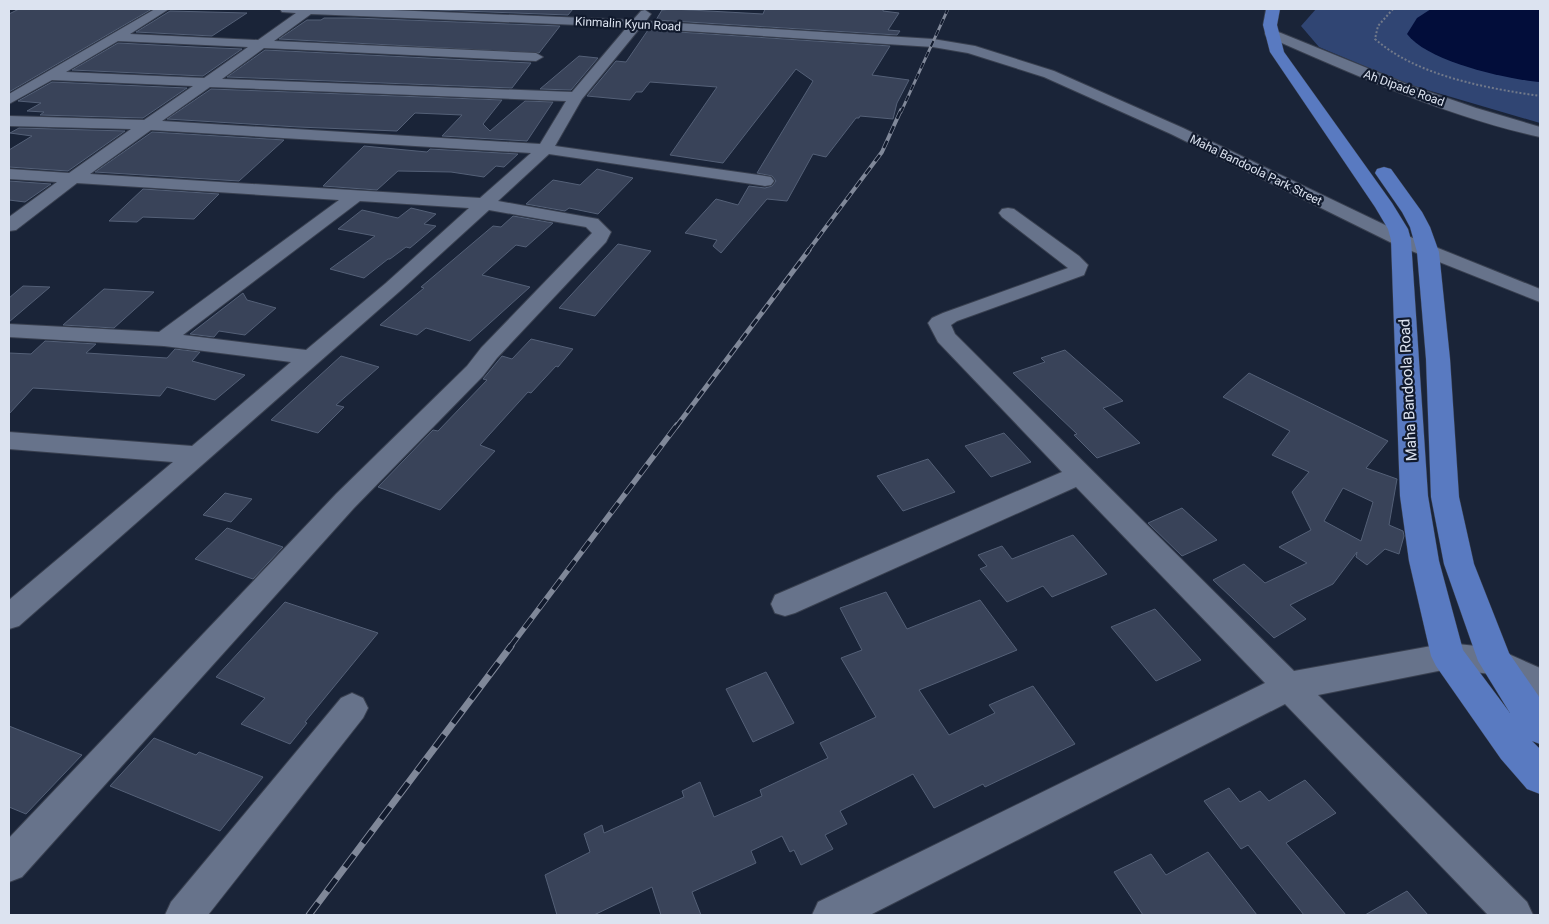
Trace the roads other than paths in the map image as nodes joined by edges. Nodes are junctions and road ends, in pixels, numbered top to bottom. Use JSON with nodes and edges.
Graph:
{"nodes":[{"id":1,"x":163,"y":9,"type":"edge"},
{"id":2,"x":286,"y":9,"type":"edge"},
{"id":3,"x":309,"y":9,"type":"edge"},
{"id":4,"x":650,"y":9,"type":"edge"},
{"id":5,"x":1294,"y":9,"type":"edge"},
{"id":6,"x":636,"y":24,"type":"junction"},
{"id":7,"x":1278,"y":28,"type":"edge"},
{"id":8,"x":114,"y":37,"type":"junction"},
{"id":9,"x":259,"y":45,"type":"junction"},
{"id":10,"x":970,"y":49,"type":"joint"},
{"id":11,"x":536,"y":57,"type":"dead end"},
{"id":12,"x":49,"y":76,"type":"junction"},
{"id":13,"x":207,"y":81,"type":"junction"},
{"id":14,"x":576,"y":97,"type":"junction"},
{"id":15,"x":9,"y":100,"type":"edge"},
{"id":16,"x":9,"y":120,"type":"edge"},
{"id":17,"x":146,"y":125,"type":"junction"},
{"id":18,"x":1540,"y":132,"type":"edge"},
{"id":19,"x":545,"y":149,"type":"junction"},
{"id":20,"x":9,"y":174,"type":"edge"},
{"id":21,"x":73,"y":178,"type":"junction"},
{"id":22,"x":765,"y":180,"type":"dead end"},
{"id":23,"x":356,"y":196,"type":"junction"},
{"id":24,"x":487,"y":204,"type":"junction"},
{"id":25,"x":1008,"y":213,"type":"dead end"},
{"id":26,"x":9,"y":226,"type":"edge"},
{"id":27,"x":1401,"y":240,"type":"junction"},
{"id":28,"x":1428,"y":252,"type":"junction"},
{"id":29,"x":1540,"y":296,"type":"edge"},
{"id":30,"x":9,"y":330,"type":"edge"},
{"id":31,"x":164,"y":339,"type":"junction"},
{"id":32,"x":311,"y":358,"type":"junction"},
{"id":33,"x":13,"y":444,"type":"edge"},
{"id":34,"x":198,"y":455,"type":"junction"},
{"id":35,"x":1080,"y":476,"type":"junction"},
{"id":36,"x":785,"y":604,"type":"dead end"},
{"id":37,"x":9,"y":617,"type":"edge"},
{"id":38,"x":1448,"y":656,"type":"junction"},
{"id":39,"x":1495,"y":660,"type":"junction"},
{"id":40,"x":1540,"y":683,"type":"edge"},
{"id":41,"x":1290,"y":686,"type":"junction"},
{"id":42,"x":352,"y":708,"type":"dead end"},
{"id":43,"x":1540,"y":727,"type":"edge"},
{"id":44,"x":1540,"y":776,"type":"edge"},
{"id":45,"x":9,"y":864,"type":"edge"},
{"id":46,"x":184,"y":915,"type":"edge"},
{"id":47,"x":831,"y":915,"type":"edge"},
{"id":48,"x":1514,"y":915,"type":"edge"}],
"edges":[{"from":1,"to":8,"type":"street"},
{"from":2,"to":3,"type":"street","name":"Kinmalin Kyun Road"},
{"from":3,"to":6,"type":"street","name":"Kinmalin Kyun Road"},
{"from":3,"to":9,"type":"street"},
{"from":4,"to":6,"type":"street"},
{"from":5,"to":7,"type":"main road","name":"Maha Bandoola Road"},
{"from":6,"to":10,"type":"street","name":"Kinmalin Kyun Road"},
{"from":6,"to":14,"type":"street"},
{"from":7,"to":18,"type":"street","name":"Ah Dipade Road"},
{"from":7,"to":27,"type":"main road","name":"Maha Bandoola Road"},
{"from":7,"to":28,"type":"main road","name":"Maha Bandoola Road"},
{"from":8,"to":9,"type":"street"},
{"from":8,"to":12,"type":"street"},
{"from":9,"to":11,"type":"street"},
{"from":9,"to":13,"type":"street"},
{"from":10,"to":27,"type":"street","name":"Maha Bandoola Park Street"},
{"from":12,"to":13,"type":"street"},
{"from":12,"to":15,"type":"street"},
{"from":13,"to":14,"type":"street"},
{"from":13,"to":17,"type":"street"},
{"from":14,"to":19,"type":"street"},
{"from":16,"to":17,"type":"street"},
{"from":17,"to":19,"type":"street"},
{"from":17,"to":21,"type":"street"},
{"from":19,"to":22,"type":"street"},
{"from":19,"to":24,"type":"street"},
{"from":20,"to":21,"type":"street"},
{"from":21,"to":23,"type":"street"},
{"from":21,"to":26,"type":"street"},
{"from":23,"to":24,"type":"street"},
{"from":23,"to":31,"type":"street"},
{"from":24,"to":32,"type":"street"},
{"from":24,"to":45,"type":"street"},
{"from":25,"to":35,"type":"street"},
{"from":27,"to":28,"type":"street","name":"Maha Bandoola Park Street"},
{"from":27,"to":38,"type":"main road","name":"Maha Bandoola Road"},
{"from":28,"to":29,"type":"street","name":"Maha Bandoola Park Street"},
{"from":28,"to":39,"type":"main road","name":"Maha Bandoola Road"},
{"from":30,"to":31,"type":"street"},
{"from":31,"to":32,"type":"street"},
{"from":32,"to":34,"type":"street"},
{"from":33,"to":34,"type":"street"},
{"from":34,"to":37,"type":"street"},
{"from":35,"to":36,"type":"street"},
{"from":35,"to":41,"type":"street"},
{"from":38,"to":39,"type":"street"},
{"from":38,"to":41,"type":"street"},
{"from":38,"to":44,"type":"main road","name":"Maha Bandoola Road"},
{"from":39,"to":40,"type":"street"},
{"from":39,"to":43,"type":"main road","name":"Maha Bandoola Road"},
{"from":41,"to":47,"type":"street"},
{"from":41,"to":48,"type":"street"},
{"from":42,"to":46,"type":"street"}]}
